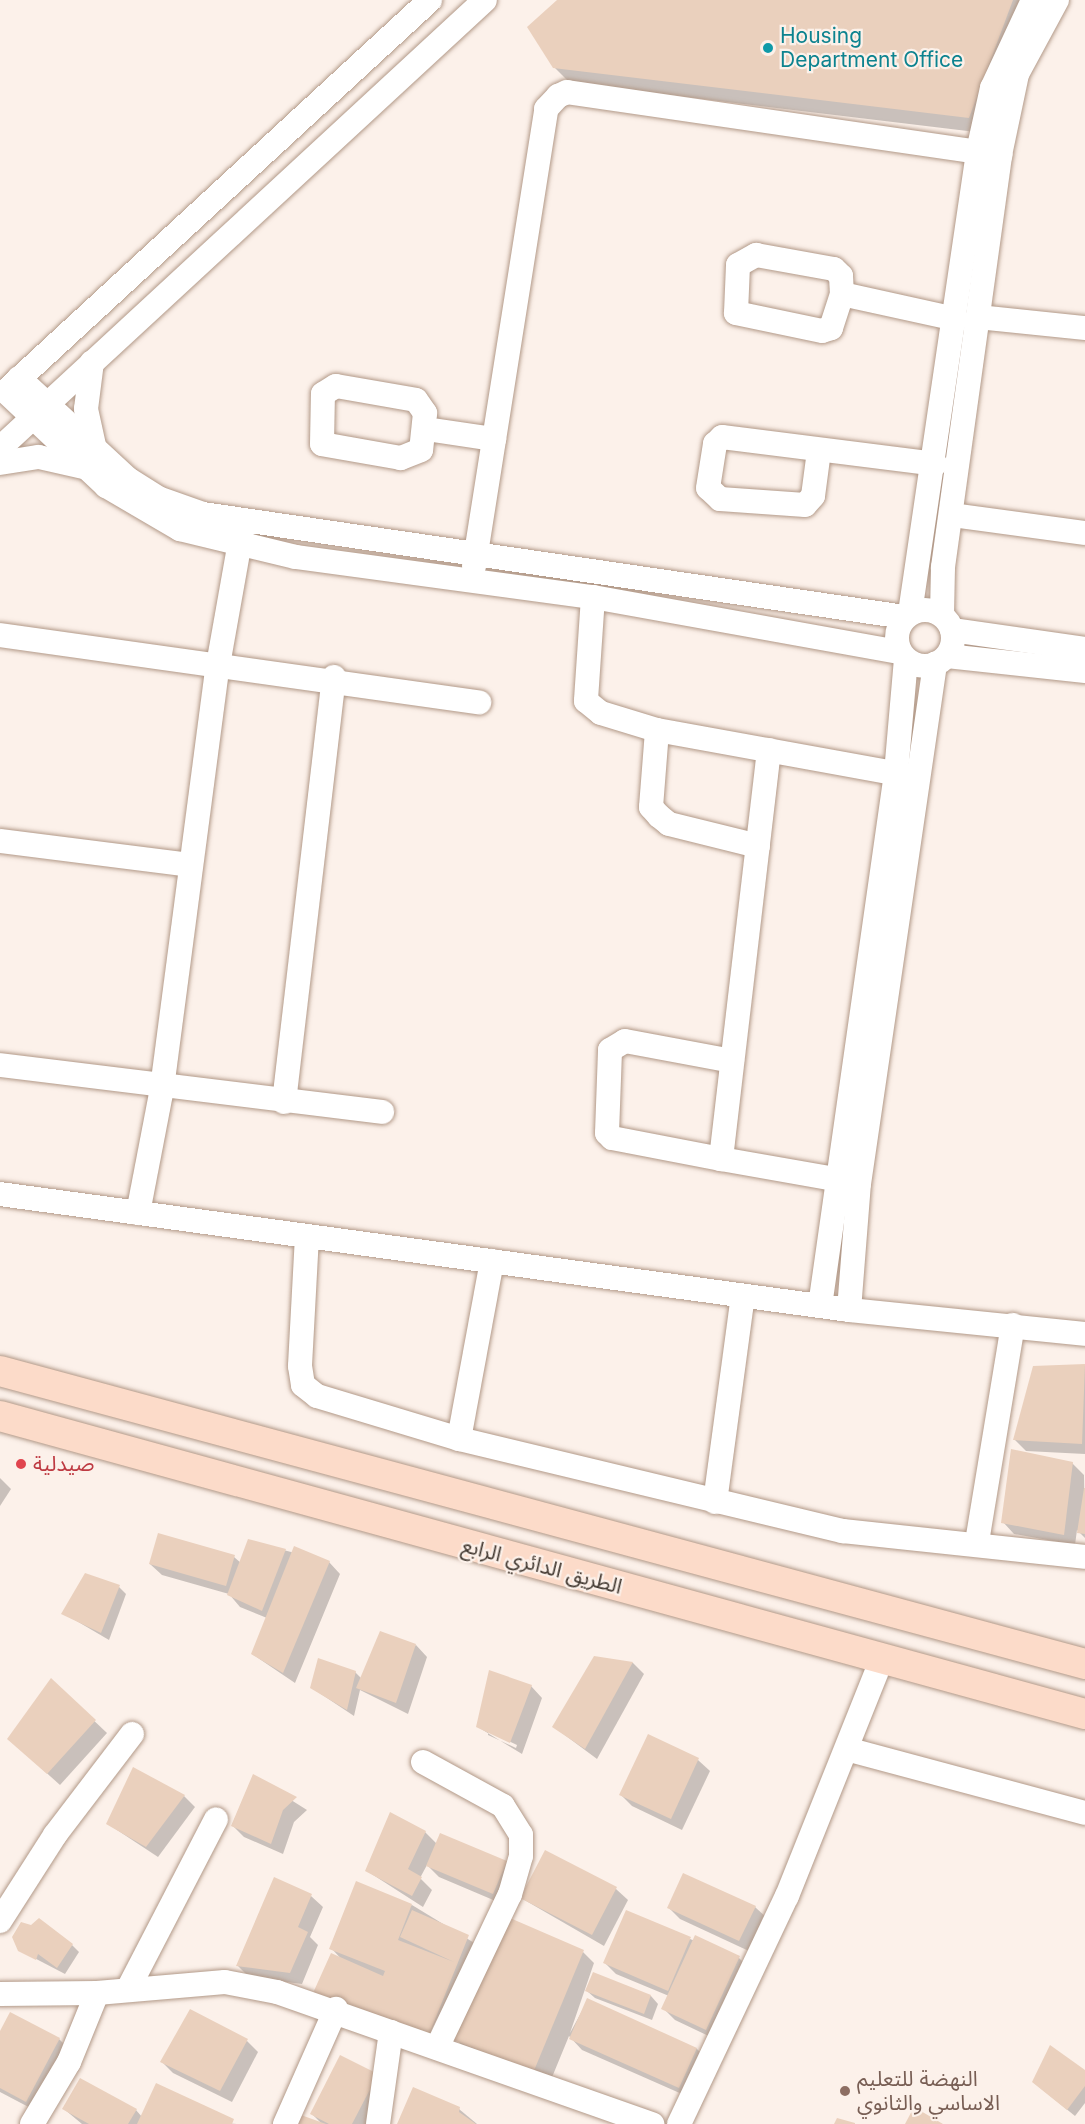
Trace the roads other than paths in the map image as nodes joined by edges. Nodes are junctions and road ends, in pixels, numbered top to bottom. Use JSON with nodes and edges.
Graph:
{"nodes":[{"id":1,"x":430,"y":0,"type":"edge"},
{"id":2,"x":484,"y":0,"type":"edge"},
{"id":3,"x":1033,"y":0,"type":"edge"},
{"id":4,"x":1057,"y":0,"type":"edge"},
{"id":5,"x":989,"y":153,"type":"junction"},
{"id":6,"x":842,"y":294,"type":"junction"},
{"id":7,"x":967,"y":318,"type":"junction"},
{"id":8,"x":1085,"y":328,"type":"edge"},
{"id":9,"x":92,"y":362,"type":"junction"},
{"id":10,"x":8,"y":388,"type":"edge"},
{"id":11,"x":39,"y":412,"type":"junction"},
{"id":12,"x":426,"y":429,"type":"junction"},
{"id":13,"x":494,"y":439,"type":"junction"},
{"id":14,"x":0,"y":448,"type":"edge"},
{"id":15,"x":819,"y":451,"type":"junction"},
{"id":16,"x":91,"y":459,"type":"junction"},
{"id":17,"x":0,"y":463,"type":"edge"},
{"id":18,"x":935,"y":464,"type":"junction"},
{"id":19,"x":952,"y":515,"type":"junction"},
{"id":20,"x":243,"y":521,"type":"junction"},
{"id":21,"x":1085,"y":533,"type":"edge"},
{"id":22,"x":240,"y":545,"type":"junction"},
{"id":23,"x":476,"y":552,"type":"junction"},
{"id":24,"x":471,"y":579,"type":"junction"},
{"id":25,"x":593,"y":597,"type":"junction"},
{"id":26,"x":908,"y":615,"type":"junction"},
{"id":27,"x":947,"y":622,"type":"junction"},
{"id":28,"x":0,"y":635,"type":"edge"},
{"id":29,"x":1085,"y":649,"type":"edge"},
{"id":30,"x":903,"y":656,"type":"junction"},
{"id":31,"x":941,"y":660,"type":"junction"},
{"id":32,"x":218,"y":664,"type":"junction"},
{"id":33,"x":1085,"y":671,"type":"edge"},
{"id":34,"x":334,"y":677,"type":"junction"},
{"id":35,"x":479,"y":702,"type":"dead end"},
{"id":36,"x":657,"y":730,"type":"junction"},
{"id":37,"x":769,"y":750,"type":"junction"},
{"id":38,"x":906,"y":775,"type":"junction"},
{"id":39,"x":0,"y":841,"type":"edge"},
{"id":40,"x":758,"y":846,"type":"junction"},
{"id":41,"x":189,"y":865,"type":"junction"},
{"id":42,"x":732,"y":1061,"type":"junction"},
{"id":43,"x":0,"y":1065,"type":"edge"},
{"id":44,"x":162,"y":1088,"type":"junction"},
{"id":45,"x":284,"y":1102,"type":"junction"},
{"id":46,"x":382,"y":1112,"type":"dead end"},
{"id":47,"x":721,"y":1159,"type":"junction"},
{"id":48,"x":848,"y":1182,"type":"junction"},
{"id":49,"x":0,"y":1194,"type":"edge"},
{"id":50,"x":138,"y":1213,"type":"junction"},
{"id":51,"x":307,"y":1236,"type":"junction"},
{"id":52,"x":492,"y":1261,"type":"junction"},
{"id":53,"x":743,"y":1296,"type":"junction"},
{"id":54,"x":820,"y":1306,"type":"junction"},
{"id":55,"x":849,"y":1310,"type":"junction"},
{"id":56,"x":1013,"y":1325,"type":"junction"},
{"id":57,"x":1085,"y":1334,"type":"edge"},
{"id":58,"x":0,"y":1371,"type":"edge"},
{"id":59,"x":0,"y":1416,"type":"edge"},
{"id":60,"x":459,"y":1439,"type":"junction"},
{"id":61,"x":715,"y":1502,"type":"junction"},
{"id":62,"x":977,"y":1542,"type":"junction"},
{"id":63,"x":1085,"y":1557,"type":"edge"},
{"id":64,"x":882,"y":1659,"type":"junction"},
{"id":65,"x":1085,"y":1664,"type":"edge"},
{"id":66,"x":1085,"y":1714,"type":"edge"},
{"id":67,"x":132,"y":1734,"type":"dead end"},
{"id":68,"x":850,"y":1750,"type":"junction"},
{"id":69,"x":423,"y":1762,"type":"dead end"},
{"id":70,"x":1085,"y":1813,"type":"edge"},
{"id":71,"x":216,"y":1819,"type":"dead end"},
{"id":72,"x":0,"y":1921,"type":"edge"},
{"id":73,"x":128,"y":1989,"type":"junction"},
{"id":74,"x":97,"y":1993,"type":"junction"},
{"id":75,"x":0,"y":1994,"type":"edge"},
{"id":76,"x":336,"y":2009,"type":"junction"},
{"id":77,"x":391,"y":2032,"type":"junction"},
{"id":78,"x":437,"y":2048,"type":"junction"},
{"id":79,"x":32,"y":2124,"type":"edge"},
{"id":80,"x":285,"y":2124,"type":"edge"},
{"id":81,"x":378,"y":2124,"type":"edge"},
{"id":82,"x":652,"y":2124,"type":"edge"},
{"id":83,"x":679,"y":2124,"type":"edge"}],
"edges":[{"from":1,"to":10,"type":"street"},
{"from":2,"to":9,"type":"street"},
{"from":3,"to":5,"type":"street"},
{"from":4,"to":5,"type":"street"},
{"from":5,"to":7,"type":"street"},
{"from":5,"to":13,"type":"street"},
{"from":6,"to":6,"type":"street"},
{"from":6,"to":7,"type":"street"},
{"from":7,"to":8,"type":"street"},
{"from":7,"to":18,"type":"street"},
{"from":7,"to":19,"type":"street"},
{"from":9,"to":11,"type":"street"},
{"from":9,"to":16,"type":"street"},
{"from":10,"to":11,"type":"street"},
{"from":11,"to":14,"type":"street"},
{"from":11,"to":16,"type":"street"},
{"from":12,"to":12,"type":"street"},
{"from":12,"to":13,"type":"street"},
{"from":13,"to":23,"type":"street"},
{"from":15,"to":15,"type":"street"},
{"from":15,"to":18,"type":"street"},
{"from":16,"to":17,"type":"street"},
{"from":16,"to":20,"type":"street"},
{"from":16,"to":22,"type":"street"},
{"from":18,"to":26,"type":"street"},
{"from":19,"to":21,"type":"street"},
{"from":19,"to":27,"type":"street"},
{"from":20,"to":22,"type":"street"},
{"from":20,"to":23,"type":"street"},
{"from":22,"to":24,"type":"street"},
{"from":22,"to":32,"type":"street"},
{"from":23,"to":24,"type":"street"},
{"from":23,"to":26,"type":"street"},
{"from":24,"to":25,"type":"street"},
{"from":25,"to":30,"type":"street"},
{"from":25,"to":36,"type":"street"},
{"from":26,"to":27,"type":"street"},
{"from":26,"to":30,"type":"street"},
{"from":27,"to":29,"type":"street"},
{"from":27,"to":31,"type":"street"},
{"from":28,"to":32,"type":"street"},
{"from":30,"to":31,"type":"street"},
{"from":30,"to":38,"type":"street"},
{"from":31,"to":33,"type":"street"},
{"from":31,"to":38,"type":"street"},
{"from":32,"to":34,"type":"street"},
{"from":32,"to":41,"type":"street"},
{"from":34,"to":35,"type":"street"},
{"from":34,"to":45,"type":"street"},
{"from":36,"to":37,"type":"street"},
{"from":36,"to":40,"type":"street"},
{"from":37,"to":38,"type":"street"},
{"from":37,"to":40,"type":"street"},
{"from":38,"to":48,"type":"street"},
{"from":39,"to":41,"type":"street"},
{"from":40,"to":42,"type":"street"},
{"from":41,"to":44,"type":"street"},
{"from":42,"to":47,"type":"street"},
{"from":42,"to":47,"type":"street"},
{"from":43,"to":44,"type":"street"},
{"from":44,"to":45,"type":"street"},
{"from":44,"to":50,"type":"street"},
{"from":45,"to":46,"type":"street"},
{"from":47,"to":48,"type":"street"},
{"from":48,"to":54,"type":"street"},
{"from":48,"to":55,"type":"street"},
{"from":49,"to":50,"type":"street"},
{"from":50,"to":51,"type":"street"},
{"from":51,"to":52,"type":"street"},
{"from":51,"to":60,"type":"street"},
{"from":52,"to":53,"type":"street"},
{"from":52,"to":60,"type":"street"},
{"from":53,"to":54,"type":"street"},
{"from":53,"to":61,"type":"street"},
{"from":54,"to":55,"type":"street"},
{"from":55,"to":56,"type":"street"},
{"from":56,"to":57,"type":"street"},
{"from":56,"to":62,"type":"street"},
{"from":58,"to":65,"type":"main road"},
{"from":59,"to":64,"type":"main road","name":"الطريق الدائري الرابع"},
{"from":60,"to":61,"type":"street"},
{"from":61,"to":62,"type":"street"},
{"from":62,"to":63,"type":"street"},
{"from":64,"to":66,"type":"main road","name":"الطريق الدائري الرابع"},
{"from":64,"to":68,"type":"street"},
{"from":67,"to":72,"type":"street"},
{"from":68,"to":70,"type":"street"},
{"from":68,"to":83,"type":"street"},
{"from":69,"to":78,"type":"street"},
{"from":71,"to":73,"type":"street"},
{"from":73,"to":74,"type":"street"},
{"from":73,"to":76,"type":"street"},
{"from":74,"to":75,"type":"street"},
{"from":74,"to":79,"type":"street"},
{"from":76,"to":77,"type":"street"},
{"from":76,"to":80,"type":"street"},
{"from":77,"to":78,"type":"street"},
{"from":77,"to":81,"type":"street"},
{"from":78,"to":82,"type":"street"}]}
